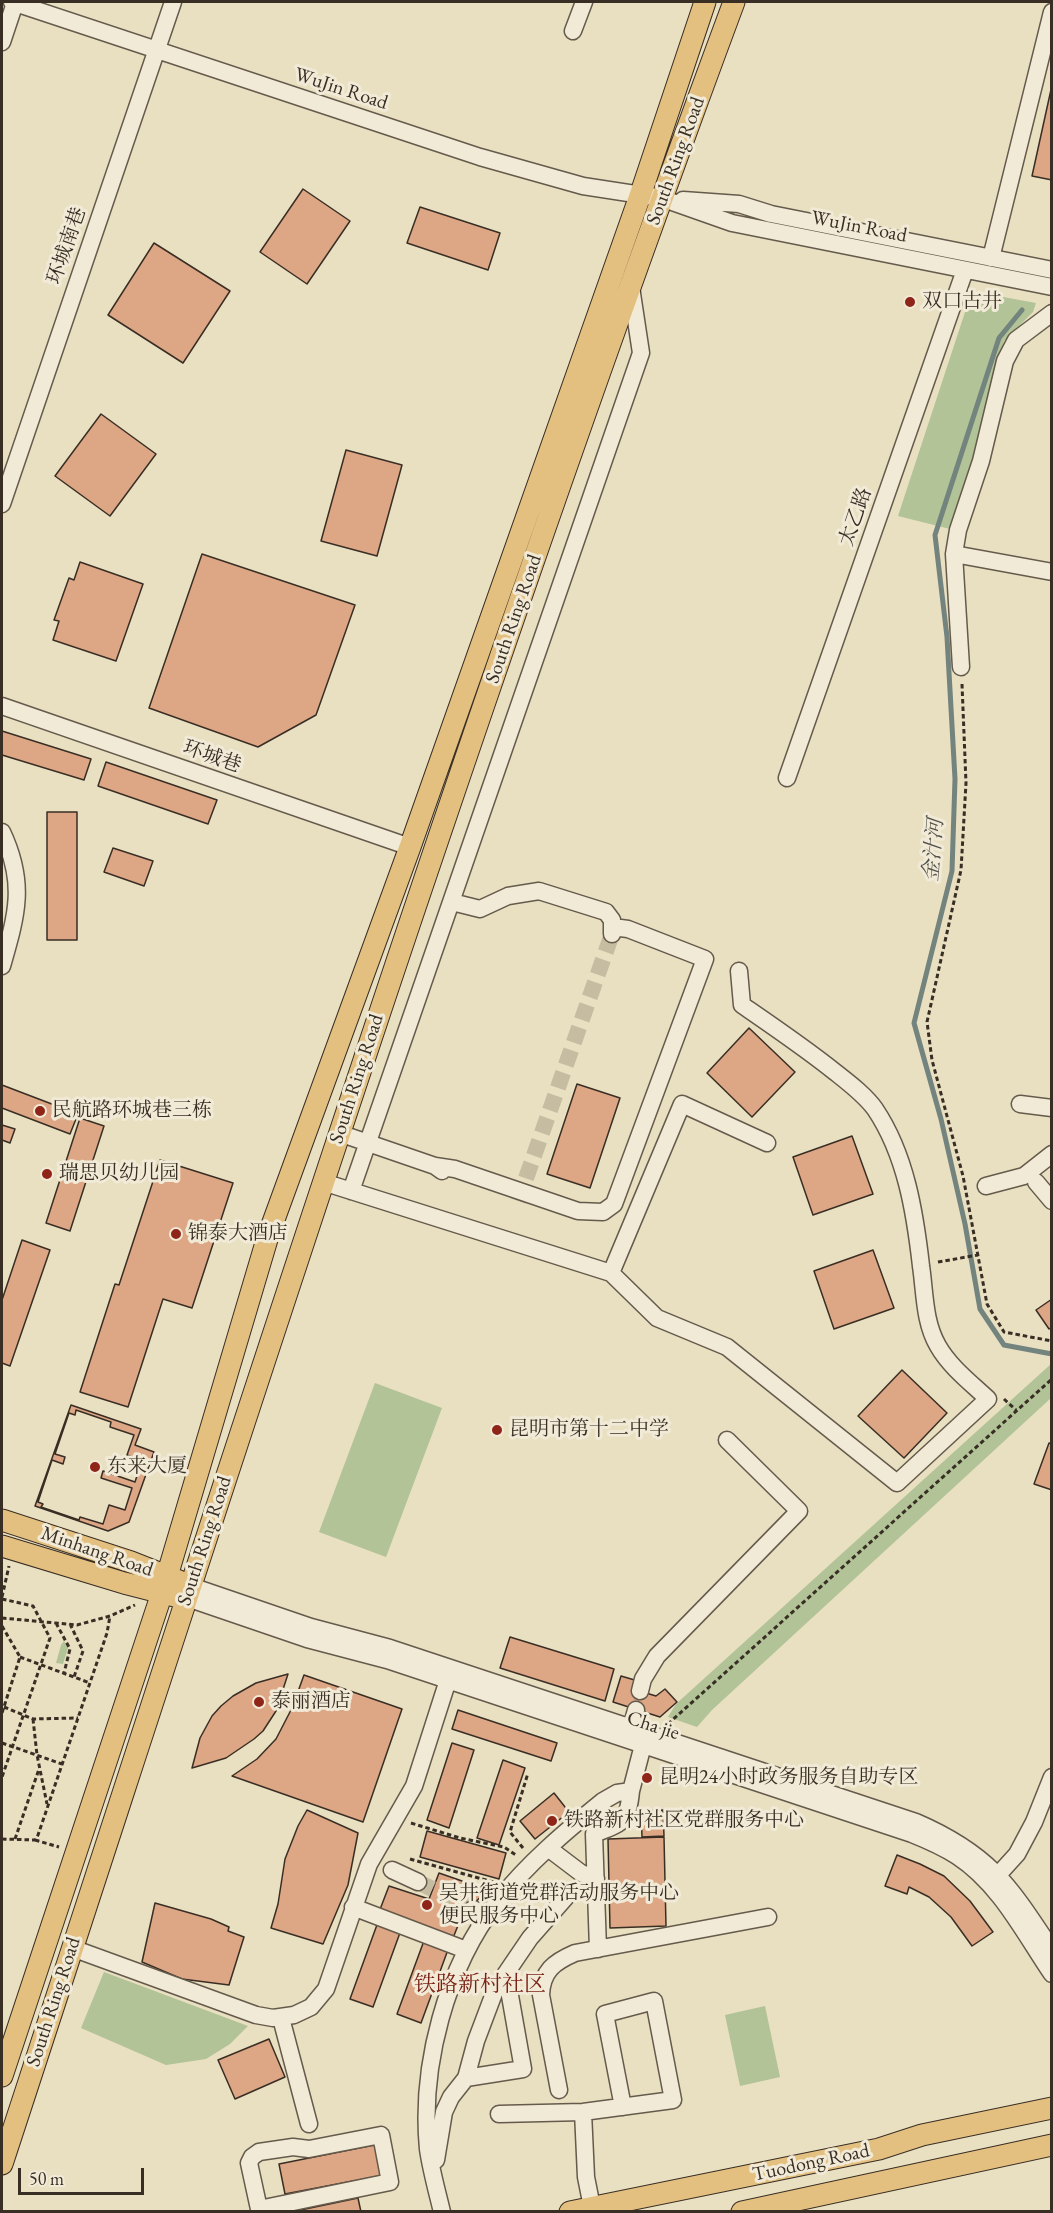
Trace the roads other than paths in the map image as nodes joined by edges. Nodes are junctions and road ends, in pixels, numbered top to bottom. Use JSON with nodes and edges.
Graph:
{"nodes":[{"id":1,"x":14,"y":2,"type":"edge"},
{"id":2,"x":173,"y":2,"type":"edge"},
{"id":3,"x":584,"y":2,"type":"edge"},
{"id":4,"x":705,"y":2,"type":"edge"},
{"id":5,"x":734,"y":2,"type":"edge"},
{"id":6,"x":1052,"y":12,"type":"edge"},
{"id":7,"x":573,"y":31,"type":"dead end"},
{"id":8,"x":2,"y":42,"type":"edge"},
{"id":9,"x":157,"y":49,"type":"junction"},
{"id":10,"x":641,"y":193,"type":"junction"},
{"id":11,"x":661,"y":198,"type":"junction"},
{"id":12,"x":991,"y":258,"type":"junction"},
{"id":13,"x":965,"y":270,"type":"junction"},
{"id":14,"x":1052,"y":270,"type":"edge"},
{"id":15,"x":631,"y":286,"type":"junction"},
{"id":16,"x":1052,"y":287,"type":"edge"},
{"id":17,"x":1052,"y":313,"type":"edge"},
{"id":18,"x":2,"y":504,"type":"edge"},
{"id":19,"x":954,"y":554,"type":"junction"},
{"id":20,"x":1052,"y":572,"type":"edge"},
{"id":21,"x":961,"y":667,"type":"road end"},
{"id":22,"x":2,"y":706,"type":"edge"},
{"id":23,"x":787,"y":778,"type":"dead end"},
{"id":24,"x":2,"y":832,"type":"edge"},
{"id":25,"x":410,"y":847,"type":"junction"},
{"id":26,"x":452,"y":902,"type":"junction"},
{"id":27,"x":2,"y":966,"type":"edge"},
{"id":28,"x":739,"y":971,"type":"dead end"},
{"id":29,"x":1020,"y":1104,"type":"dead end"},
{"id":30,"x":1052,"y":1108,"type":"edge"},
{"id":31,"x":339,"y":1132,"type":"junction"},
{"id":32,"x":368,"y":1143,"type":"junction"},
{"id":33,"x":767,"y":1143,"type":"dead end"},
{"id":34,"x":1052,"y":1154,"type":"edge"},
{"id":35,"x":435,"y":1166,"type":"junction"},
{"id":36,"x":323,"y":1182,"type":"junction"},
{"id":37,"x":1036,"y":1182,"type":"dead end"},
{"id":38,"x":987,"y":1186,"type":"dead end"},
{"id":39,"x":351,"y":1191,"type":"junction"},
{"id":40,"x":518,"y":1201,"type":"dead end"},
{"id":41,"x":1052,"y":1201,"type":"edge"},
{"id":42,"x":611,"y":1273,"type":"junction"},
{"id":43,"x":727,"y":1440,"type":"dead end"},
{"id":44,"x":2,"y":1520,"type":"edge"},
{"id":45,"x":2,"y":1546,"type":"edge"},
{"id":46,"x":164,"y":1584,"type":"junction"},
{"id":47,"x":189,"y":1592,"type":"junction"},
{"id":48,"x":448,"y":1680,"type":"junction"},
{"id":49,"x":640,"y":1691,"type":"dead end"},
{"id":50,"x":636,"y":1710,"type":"dead end"},
{"id":51,"x":632,"y":1728,"type":"junction"},
{"id":52,"x":649,"y":1740,"type":"junction"},
{"id":53,"x":1052,"y":1777,"type":"edge"},
{"id":54,"x":631,"y":1791,"type":"junction"},
{"id":55,"x":548,"y":1848,"type":"junction"},
{"id":56,"x":392,"y":1870,"type":"dead end"},
{"id":57,"x":998,"y":1875,"type":"junction"},
{"id":58,"x":597,"y":1879,"type":"junction"},
{"id":59,"x":418,"y":1882,"type":"tunnel mouth"},
{"id":60,"x":566,"y":1897,"type":"dead end"},
{"id":61,"x":353,"y":1907,"type":"junction"},
{"id":62,"x":768,"y":1917,"type":"dead end"},
{"id":63,"x":72,"y":1948,"type":"junction"},
{"id":64,"x":598,"y":1949,"type":"junction"},
{"id":65,"x":466,"y":1950,"type":"junction"},
{"id":66,"x":1052,"y":1950,"type":"edge"},
{"id":67,"x":1052,"y":1974,"type":"edge"},
{"id":68,"x":504,"y":1976,"type":"junction"},
{"id":69,"x":281,"y":2018,"type":"junction"},
{"id":70,"x":2,"y":2076,"type":"edge"},
{"id":71,"x":466,"y":2078,"type":"junction"},
{"id":72,"x":559,"y":2090,"type":"dead end"},
{"id":73,"x":623,"y":2107,"type":"junction"},
{"id":74,"x":1052,"y":2109,"type":"edge"},
{"id":75,"x":583,"y":2112,"type":"junction"},
{"id":76,"x":499,"y":2114,"type":"dead end"},
{"id":77,"x":309,"y":2124,"type":"dead end"},
{"id":78,"x":1052,"y":2145,"type":"edge"},
{"id":79,"x":2,"y":2164,"type":"edge"},
{"id":80,"x":433,"y":2172,"type":"junction"},
{"id":81,"x":592,"y":2207,"type":"junction"},
{"id":82,"x":260,"y":2210,"type":"edge"},
{"id":83,"x":442,"y":2211,"type":"edge"},
{"id":84,"x":570,"y":2211,"type":"edge"},
{"id":85,"x":742,"y":2211,"type":"edge"}],
"edges":[{"from":1,"to":8,"type":"street"},
{"from":1,"to":9,"type":"street","name":"WuJin Road"},
{"from":2,"to":9,"type":"street","name":"环城南巷"},
{"from":3,"to":7,"type":"street"},
{"from":4,"to":10,"type":"main road","name":"South Ring Road"},
{"from":5,"to":11,"type":"main road","name":"South Ring Road"},
{"from":6,"to":12,"type":"street"},
{"from":9,"to":10,"type":"street","name":"WuJin Road"},
{"from":9,"to":18,"type":"street","name":"环城南巷"},
{"from":10,"to":11,"type":"street","name":"WuJin Road"},
{"from":10,"to":25,"type":"main road","name":"South Ring Road"},
{"from":11,"to":12,"type":"street","name":"WuJin Road"},
{"from":11,"to":13,"type":"street","name":"WuJin Road"},
{"from":11,"to":15,"type":"main road","name":"South Ring Road"},
{"from":12,"to":14,"type":"street","name":"WuJin Road"},
{"from":13,"to":16,"type":"street","name":"WuJin Road"},
{"from":13,"to":23,"type":"street","name":"太乙路"},
{"from":15,"to":26,"type":"street"},
{"from":15,"to":31,"type":"main road","name":"South Ring Road"},
{"from":17,"to":19,"type":"street"},
{"from":19,"to":20,"type":"street"},
{"from":19,"to":21,"type":"street"},
{"from":22,"to":25,"type":"street","name":"环城巷"},
{"from":24,"to":27,"type":"street"},
{"from":25,"to":46,"type":"main road","name":"South Ring Road"},
{"from":26,"to":32,"type":"street"},
{"from":26,"to":35,"type":"street"},
{"from":28,"to":42,"type":"street"},
{"from":29,"to":30,"type":"street"},
{"from":31,"to":32,"type":"street"},
{"from":31,"to":36,"type":"main road","name":"South Ring Road"},
{"from":32,"to":35,"type":"street"},
{"from":32,"to":39,"type":"street"},
{"from":33,"to":42,"type":"street"},
{"from":34,"to":38,"type":"street"},
{"from":35,"to":40,"type":"street"},
{"from":36,"to":39,"type":"street"},
{"from":36,"to":47,"type":"main road","name":"South Ring Road"},
{"from":37,"to":41,"type":"street"},
{"from":39,"to":42,"type":"street"},
{"from":43,"to":49,"type":"street"},
{"from":44,"to":46,"type":"main road","name":"Minhang Road"},
{"from":45,"to":46,"type":"main road","name":"Minhang Road"},
{"from":46,"to":47,"type":"main road","name":"Minhang Road"},
{"from":46,"to":70,"type":"main road","name":"South Ring Road"},
{"from":47,"to":48,"type":"street","name":"Cha jie"},
{"from":47,"to":51,"type":"street","name":"Cha jie"},
{"from":47,"to":63,"type":"main road","name":"South Ring Road"},
{"from":48,"to":52,"type":"street","name":"Cha jie"},
{"from":48,"to":61,"type":"street"},
{"from":50,"to":51,"type":"street"},
{"from":51,"to":52,"type":"street","name":"Cha jie"},
{"from":52,"to":54,"type":"street"},
{"from":52,"to":57,"type":"street","name":"Cha jie"},
{"from":52,"to":67,"type":"street","name":"Cha jie"},
{"from":53,"to":57,"type":"street"},
{"from":54,"to":55,"type":"street"},
{"from":54,"to":58,"type":"street"},
{"from":55,"to":58,"type":"street"},
{"from":55,"to":65,"type":"street"},
{"from":56,"to":59,"type":"street"},
{"from":57,"to":66,"type":"street","name":"Cha jie"},
{"from":58,"to":64,"type":"street"},
{"from":60,"to":68,"type":"street"},
{"from":61,"to":65,"type":"street"},
{"from":61,"to":69,"type":"street"},
{"from":62,"to":64,"type":"street"},
{"from":63,"to":69,"type":"street"},
{"from":63,"to":79,"type":"main road","name":"South Ring Road"},
{"from":64,"to":72,"type":"street"},
{"from":65,"to":80,"type":"street"},
{"from":68,"to":71,"type":"street"},
{"from":68,"to":71,"type":"street"},
{"from":69,"to":77,"type":"street"},
{"from":71,"to":80,"type":"street"},
{"from":73,"to":73,"type":"street"},
{"from":73,"to":75,"type":"street"},
{"from":74,"to":81,"type":"main road","name":"Tuodong Road"},
{"from":75,"to":76,"type":"street"},
{"from":75,"to":81,"type":"street"},
{"from":78,"to":85,"type":"main road","name":"Tuodong Road"},
{"from":80,"to":83,"type":"street"},
{"from":81,"to":84,"type":"main road","name":"Tuodong Road"},
{"from":82,"to":82,"type":"street"}]}
